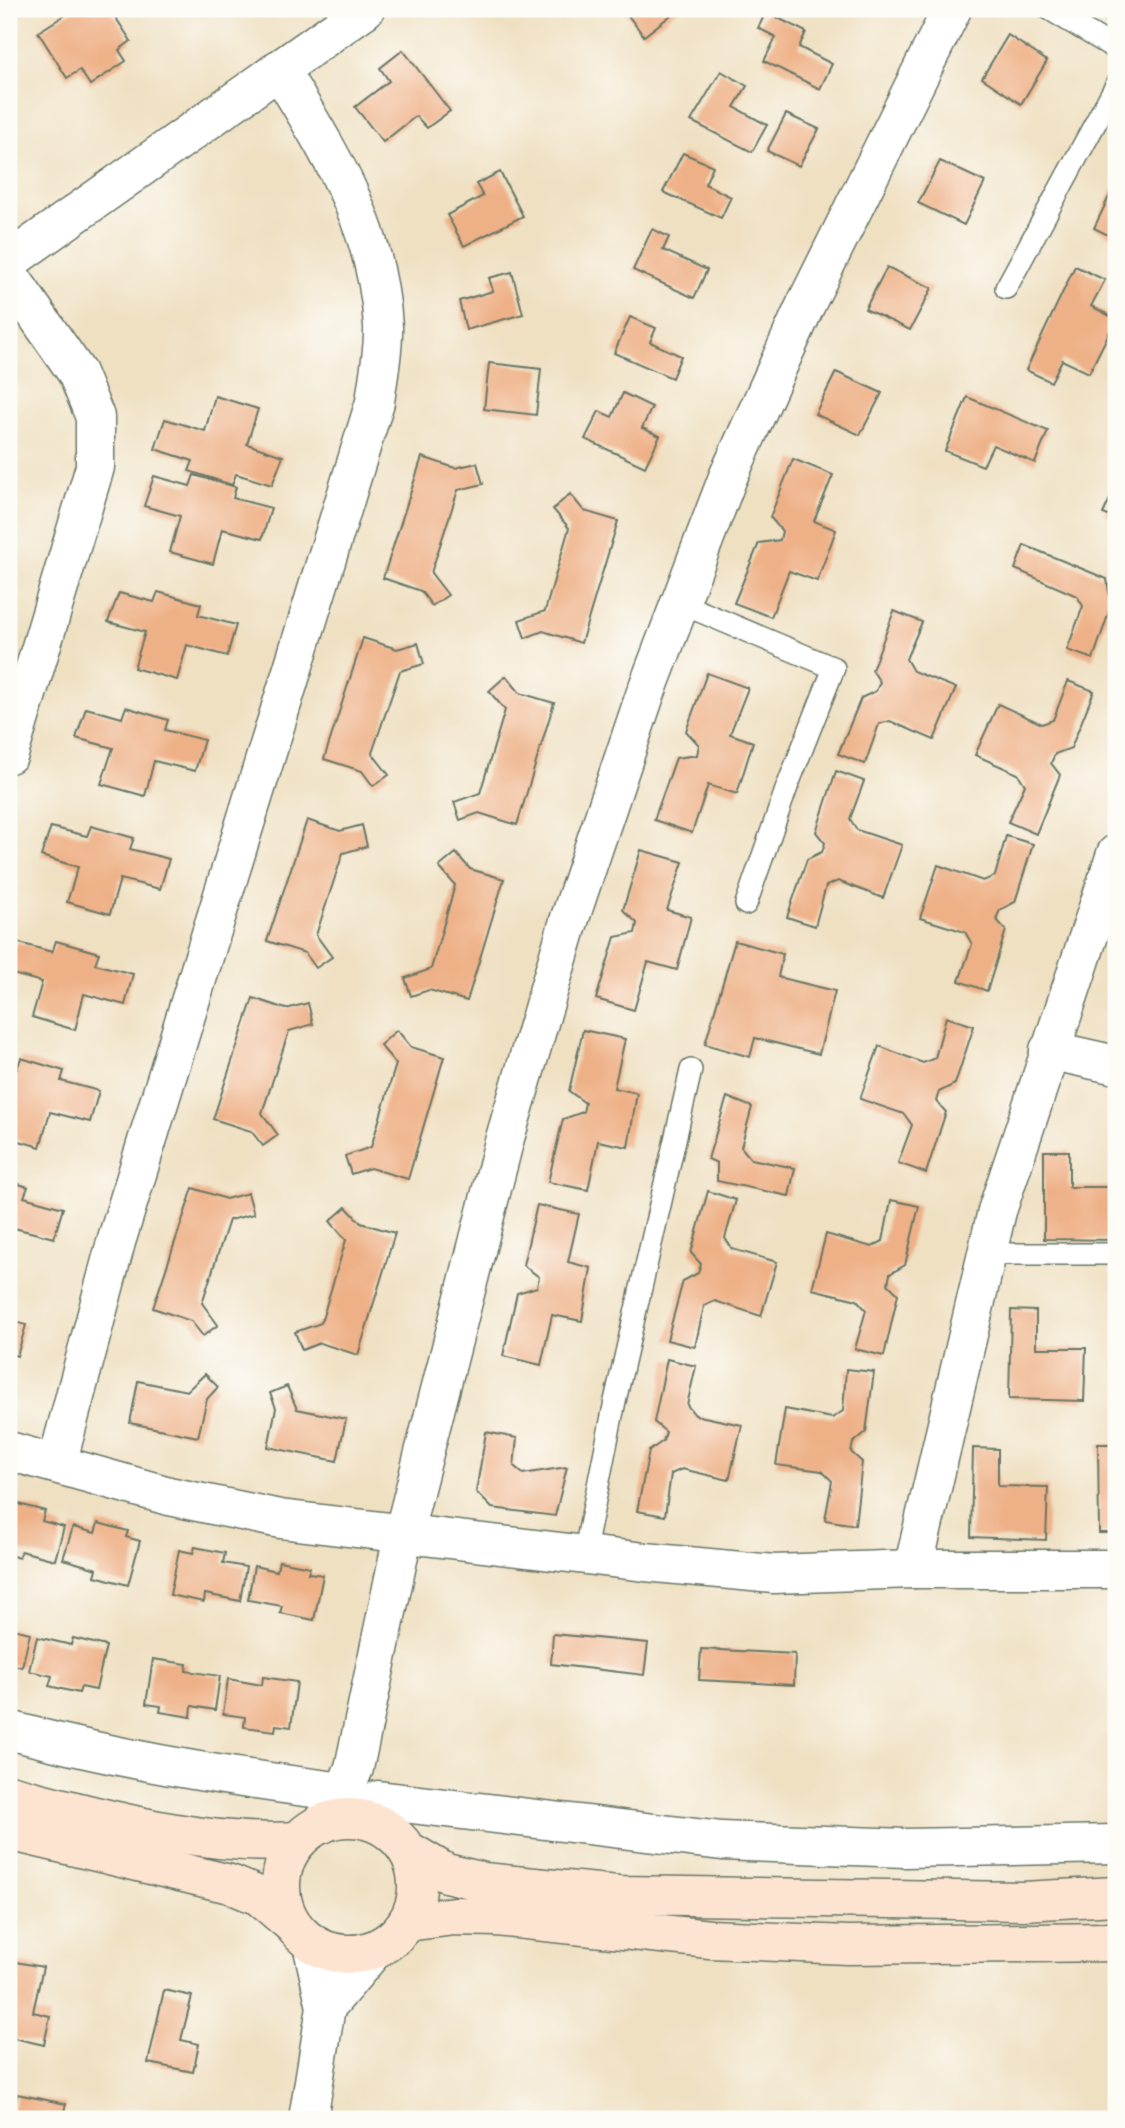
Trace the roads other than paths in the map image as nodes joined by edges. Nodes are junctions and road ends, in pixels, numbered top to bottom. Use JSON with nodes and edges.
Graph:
{"nodes":[{"id":1,"x":365,"y":9,"type":"edge"},
{"id":2,"x":952,"y":9,"type":"edge"},
{"id":3,"x":1049,"y":9,"type":"edge"},
{"id":4,"x":1116,"y":49,"type":"edge"},
{"id":5,"x":279,"y":69,"type":"junction"},
{"id":6,"x":1116,"y":85,"type":"edge"},
{"id":7,"x":9,"y":261,"type":"edge"},
{"id":8,"x":9,"y":275,"type":"edge"},
{"id":9,"x":1006,"y":288,"type":"dead end"},
{"id":10,"x":680,"y":603,"type":"junction"},
{"id":11,"x":9,"y":754,"type":"edge"},
{"id":12,"x":1116,"y":854,"type":"edge"},
{"id":13,"x":746,"y":904,"type":"dead end"},
{"id":14,"x":1049,"y":1051,"type":"junction"},
{"id":15,"x":1116,"y":1065,"type":"edge"},
{"id":16,"x":691,"y":1070,"type":"dead end"},
{"id":17,"x":986,"y":1254,"type":"junction"},
{"id":18,"x":1116,"y":1254,"type":"edge"},
{"id":19,"x":9,"y":1451,"type":"edge"},
{"id":20,"x":57,"y":1464,"type":"junction"},
{"id":21,"x":404,"y":1531,"type":"junction"},
{"id":22,"x":584,"y":1555,"type":"junction"},
{"id":23,"x":913,"y":1569,"type":"junction"},
{"id":24,"x":1116,"y":1569,"type":"edge"},
{"id":25,"x":9,"y":1730,"type":"edge"},
{"id":26,"x":9,"y":1794,"type":"edge"},
{"id":27,"x":361,"y":1796,"type":"junction"},
{"id":28,"x":9,"y":1831,"type":"edge"},
{"id":29,"x":310,"y":1833,"type":"junction"},
{"id":30,"x":402,"y":1843,"type":"junction"},
{"id":31,"x":1116,"y":1844,"type":"edge"},
{"id":32,"x":1116,"y":1896,"type":"edge"},
{"id":33,"x":407,"y":1923,"type":"junction"},
{"id":34,"x":302,"y":1934,"type":"junction"},
{"id":35,"x":1116,"y":1942,"type":"edge"},
{"id":36,"x":374,"y":1950,"type":"junction"},
{"id":37,"x":326,"y":2007,"type":"junction"},
{"id":38,"x":308,"y":2119,"type":"edge"}],
"edges":[{"from":1,"to":5,"type":"street"},
{"from":2,"to":10,"type":"street"},
{"from":3,"to":4,"type":"lane"},
{"from":5,"to":7,"type":"street"},
{"from":5,"to":20,"type":"street"},
{"from":6,"to":9,"type":"lane"},
{"from":8,"to":11,"type":"street"},
{"from":10,"to":13,"type":"lane"},
{"from":10,"to":21,"type":"street"},
{"from":12,"to":14,"type":"street"},
{"from":14,"to":15,"type":"street"},
{"from":14,"to":17,"type":"street"},
{"from":16,"to":22,"type":"lane"},
{"from":17,"to":18,"type":"lane"},
{"from":17,"to":23,"type":"street"},
{"from":19,"to":20,"type":"street"},
{"from":20,"to":21,"type":"street"},
{"from":21,"to":22,"type":"street"},
{"from":21,"to":27,"type":"street"},
{"from":22,"to":23,"type":"street"},
{"from":23,"to":24,"type":"street"},
{"from":25,"to":27,"type":"street"},
{"from":26,"to":29,"type":"street"},
{"from":27,"to":29,"type":"street"},
{"from":27,"to":30,"type":"street"},
{"from":27,"to":31,"type":"street"},
{"from":28,"to":34,"type":"street"},
{"from":29,"to":30,"type":"street"},
{"from":29,"to":34,"type":"street"},
{"from":30,"to":32,"type":"street"},
{"from":30,"to":33,"type":"street"},
{"from":33,"to":35,"type":"street"},
{"from":33,"to":36,"type":"street"},
{"from":34,"to":36,"type":"street"},
{"from":34,"to":37,"type":"street"},
{"from":36,"to":37,"type":"street"},
{"from":37,"to":38,"type":"street"}]}
